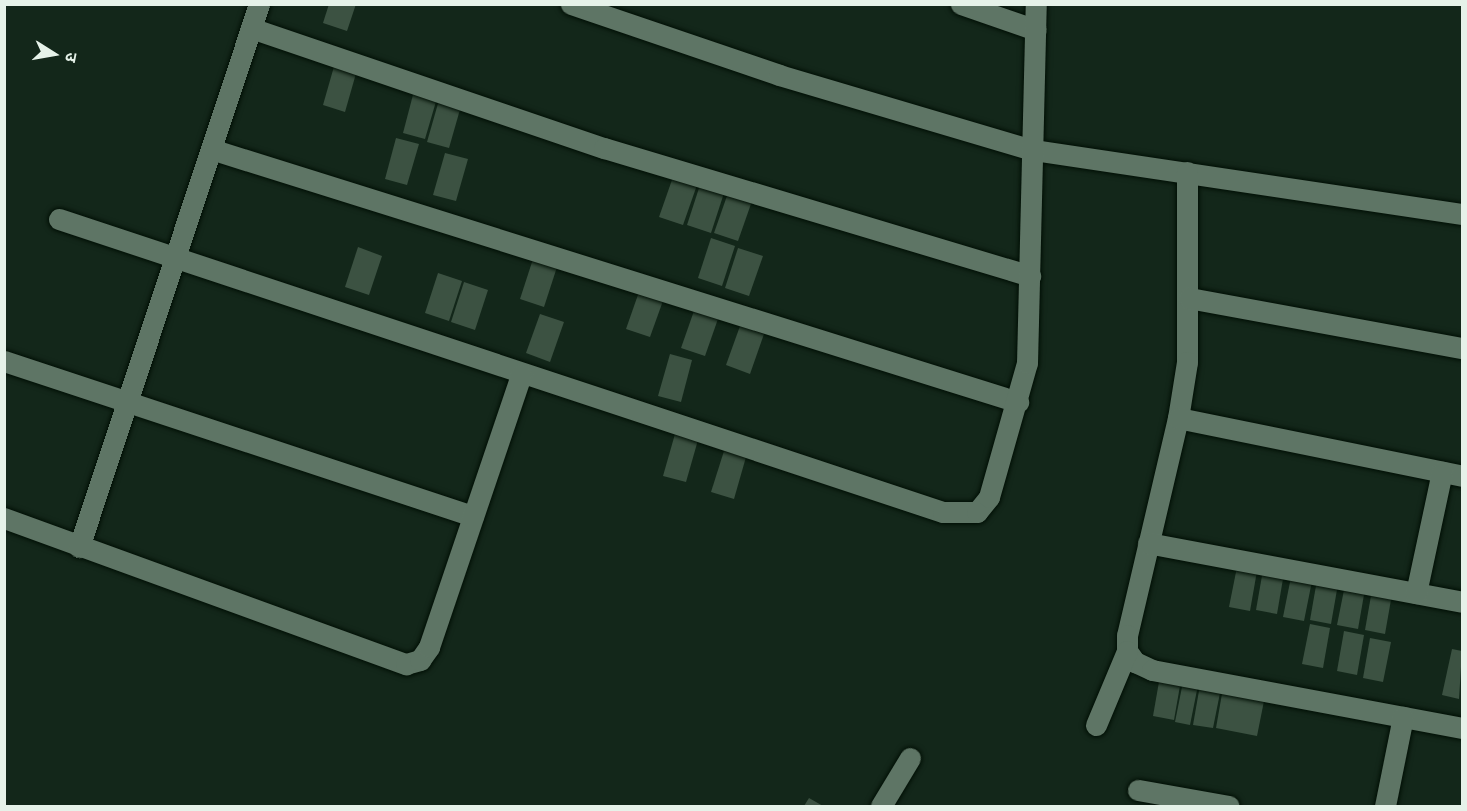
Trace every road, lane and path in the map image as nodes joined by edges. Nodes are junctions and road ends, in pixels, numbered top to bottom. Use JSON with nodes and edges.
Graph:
{"nodes":[{"id":1,"x":259,"y":4,"type":"edge"},
{"id":2,"x":571,"y":4,"type":"edge"},
{"id":3,"x":961,"y":4,"type":"edge"},
{"id":4,"x":1036,"y":4,"type":"edge"},
{"id":5,"x":251,"y":28,"type":"junction"},
{"id":6,"x":1036,"y":30,"type":"junction"},
{"id":7,"x":211,"y":149,"type":"junction"},
{"id":8,"x":1033,"y":150,"type":"junction"},
{"id":9,"x":1187,"y":172,"type":"junction"},
{"id":10,"x":1462,"y":214,"type":"edge"},
{"id":11,"x":59,"y":219,"type":"dead end"},
{"id":12,"x":174,"y":259,"type":"junction"},
{"id":13,"x":1030,"y":276,"type":"junction"},
{"id":14,"x":1189,"y":298,"type":"junction"},
{"id":15,"x":1462,"y":348,"type":"edge"},
{"id":16,"x":4,"y":361,"type":"edge"},
{"id":17,"x":521,"y":375,"type":"junction"},
{"id":18,"x":127,"y":402,"type":"junction"},
{"id":19,"x":1018,"y":402,"type":"junction"},
{"id":20,"x":1178,"y":418,"type":"junction"},
{"id":21,"x":1452,"y":474,"type":"edge"},
{"id":22,"x":473,"y":516,"type":"junction"},
{"id":23,"x":4,"y":518,"type":"edge"},
{"id":24,"x":1149,"y":543,"type":"junction"},
{"id":25,"x":79,"y":547,"type":"junction"},
{"id":26,"x":1416,"y":593,"type":"junction"},
{"id":27,"x":1462,"y":602,"type":"edge"},
{"id":28,"x":1127,"y":651,"type":"junction"},
{"id":29,"x":1403,"y":717,"type":"junction"},
{"id":30,"x":1096,"y":725,"type":"dead end"},
{"id":31,"x":1462,"y":728,"type":"edge"},
{"id":32,"x":910,"y":758,"type":"dead end"},
{"id":33,"x":1138,"y":790,"type":"dead end"},
{"id":34,"x":880,"y":807,"type":"edge"},
{"id":35,"x":1229,"y":807,"type":"edge"},
{"id":36,"x":1385,"y":807,"type":"edge"}],
"edges":[{"from":1,"to":5,"type":"street"},
{"from":2,"to":8,"type":"street"},
{"from":3,"to":6,"type":"street"},
{"from":4,"to":6,"type":"street"},
{"from":5,"to":7,"type":"street"},
{"from":5,"to":13,"type":"street"},
{"from":6,"to":8,"type":"street"},
{"from":7,"to":12,"type":"street"},
{"from":7,"to":19,"type":"street"},
{"from":8,"to":9,"type":"street"},
{"from":8,"to":13,"type":"street"},
{"from":9,"to":10,"type":"street"},
{"from":9,"to":14,"type":"street"},
{"from":11,"to":12,"type":"street"},
{"from":12,"to":17,"type":"street"},
{"from":12,"to":18,"type":"street"},
{"from":13,"to":19,"type":"street"},
{"from":14,"to":15,"type":"street"},
{"from":14,"to":20,"type":"street"},
{"from":16,"to":18,"type":"street"},
{"from":17,"to":19,"type":"street"},
{"from":17,"to":22,"type":"street"},
{"from":18,"to":22,"type":"street"},
{"from":18,"to":25,"type":"street"},
{"from":20,"to":21,"type":"street"},
{"from":20,"to":24,"type":"street"},
{"from":21,"to":26,"type":"street"},
{"from":22,"to":25,"type":"street"},
{"from":23,"to":25,"type":"street"},
{"from":24,"to":26,"type":"street"},
{"from":24,"to":28,"type":"street"},
{"from":26,"to":27,"type":"street"},
{"from":28,"to":29,"type":"street"},
{"from":28,"to":30,"type":"street"},
{"from":29,"to":31,"type":"street"},
{"from":29,"to":36,"type":"street"},
{"from":32,"to":34,"type":"street"},
{"from":33,"to":35,"type":"street"}]}
